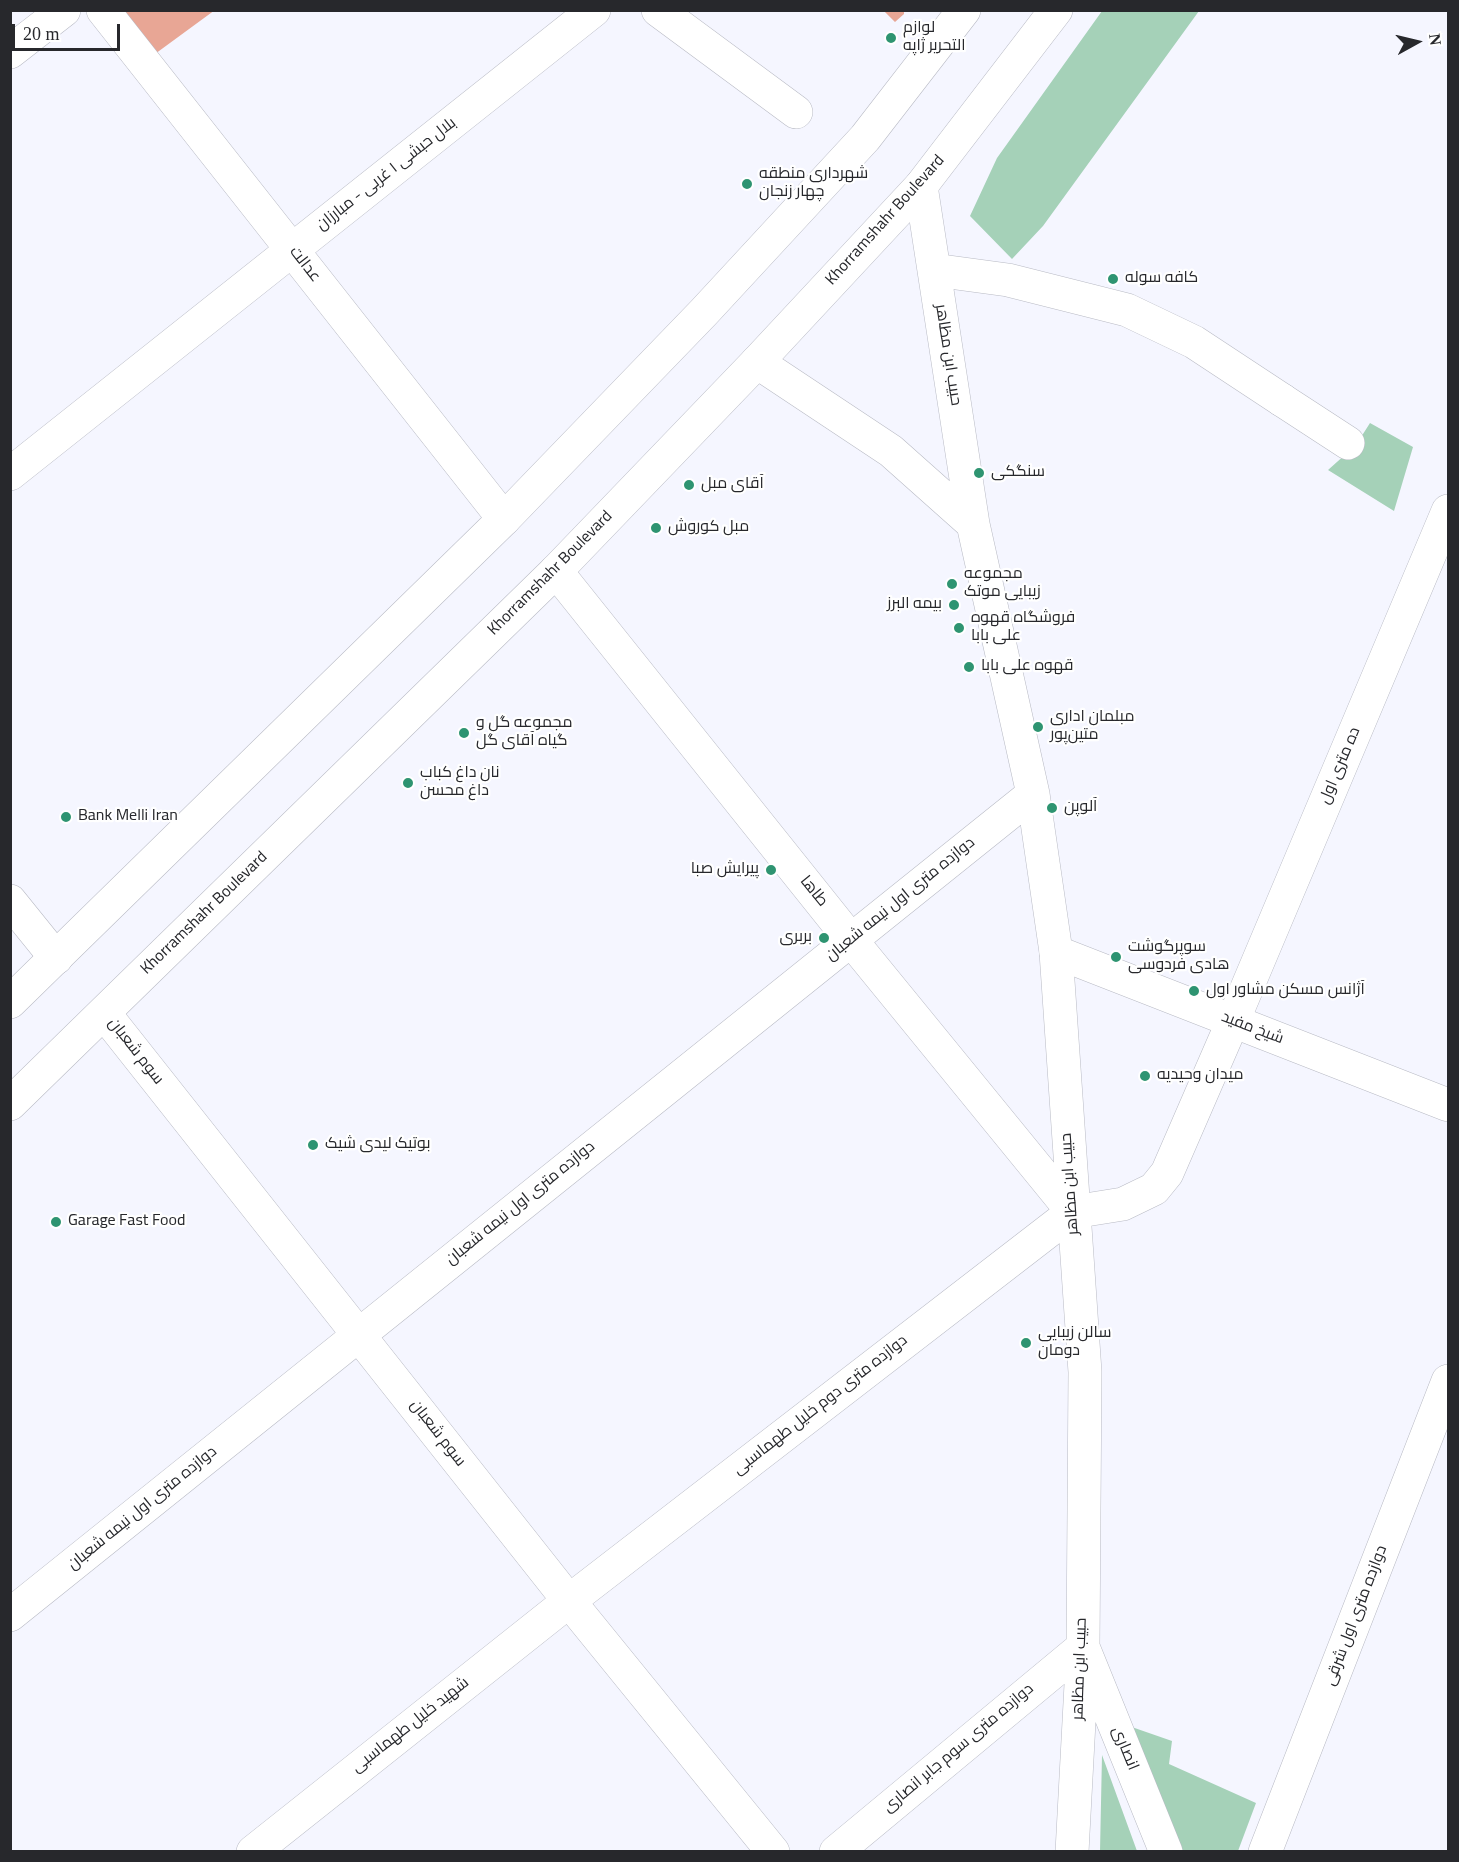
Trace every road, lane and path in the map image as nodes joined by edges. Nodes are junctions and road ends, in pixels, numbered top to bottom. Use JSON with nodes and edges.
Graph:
{"nodes":[{"id":1,"x":64,"y":10,"type":"edge"},
{"id":2,"x":104,"y":10,"type":"edge"},
{"id":3,"x":594,"y":10,"type":"edge"},
{"id":4,"x":658,"y":10,"type":"edge"},
{"id":5,"x":1056,"y":10,"type":"edge"},
{"id":6,"x":957,"y":15,"type":"edge"},
{"id":7,"x":10,"y":52,"type":"edge"},
{"id":8,"x":796,"y":112,"type":"dead end"},
{"id":9,"x":921,"y":186,"type":"junction"},
{"id":10,"x":292,"y":250,"type":"junction"},
{"id":11,"x":933,"y":270,"type":"junction"},
{"id":12,"x":757,"y":362,"type":"junction"},
{"id":13,"x":1348,"y":443,"type":"dead end"},
{"id":14,"x":10,"y":474,"type":"edge"},
{"id":15,"x":1449,"y":511,"type":"edge"},
{"id":16,"x":504,"y":519,"type":"junction"},
{"id":17,"x":973,"y":524,"type":"junction"},
{"id":18,"x":556,"y":571,"type":"junction"},
{"id":19,"x":1033,"y":794,"type":"junction"},
{"id":20,"x":10,"y":901,"type":"edge"},
{"id":21,"x":851,"y":940,"type":"junction"},
{"id":22,"x":1056,"y":952,"type":"junction"},
{"id":23,"x":56,"y":958,"type":"junction"},
{"id":24,"x":10,"y":1002,"type":"edge"},
{"id":25,"x":104,"y":1013,"type":"junction"},
{"id":26,"x":1233,"y":1021,"type":"junction"},
{"id":27,"x":10,"y":1104,"type":"edge"},
{"id":28,"x":1449,"y":1105,"type":"edge"},
{"id":29,"x":1073,"y":1212,"type":"junction"},
{"id":30,"x":359,"y":1335,"type":"junction"},
{"id":31,"x":1449,"y":1381,"type":"edge"},
{"id":32,"x":569,"y":1601,"type":"junction"},
{"id":33,"x":10,"y":1615,"type":"edge"},
{"id":34,"x":1083,"y":1647,"type":"junction"},
{"id":35,"x":253,"y":1851,"type":"edge"},
{"id":36,"x":773,"y":1851,"type":"edge"},
{"id":37,"x":836,"y":1851,"type":"edge"},
{"id":38,"x":1072,"y":1851,"type":"edge"},
{"id":39,"x":1166,"y":1851,"type":"edge"},
{"id":40,"x":1265,"y":1851,"type":"edge"}],
"edges":[{"from":1,"to":7,"type":"street"},
{"from":2,"to":10,"type":"street","name":"عدالت"},
{"from":3,"to":10,"type":"street","name":"بلال حبشی ۱ غربی - مبارزان"},
{"from":4,"to":8,"type":"street"},
{"from":5,"to":9,"type":"street","name":"Khorramshahr Boulevard"},
{"from":6,"to":16,"type":"street"},
{"from":9,"to":11,"type":"street","name":"حبیب ابن مظاهر"},
{"from":9,"to":12,"type":"street","name":"Khorramshahr Boulevard"},
{"from":10,"to":14,"type":"street","name":"بلال حبشی ۱ غربی - مبارزان"},
{"from":10,"to":16,"type":"street","name":"عدالت"},
{"from":11,"to":13,"type":"street"},
{"from":11,"to":17,"type":"street","name":"حبیب ابن مظاهر"},
{"from":12,"to":17,"type":"street"},
{"from":12,"to":18,"type":"street","name":"Khorramshahr Boulevard"},
{"from":15,"to":26,"type":"street","name":"ده متری اول"},
{"from":16,"to":23,"type":"street"},
{"from":17,"to":19,"type":"street","name":"حبیب ابن مظاهر"},
{"from":18,"to":21,"type":"street","name":"طاها"},
{"from":18,"to":25,"type":"street","name":"Khorramshahr Boulevard"},
{"from":19,"to":21,"type":"street","name":"دوازده متری اول نیمه شعبان"},
{"from":19,"to":22,"type":"street","name":"حبیب ابن مظاهر"},
{"from":20,"to":23,"type":"street"},
{"from":21,"to":29,"type":"street","name":"طاها"},
{"from":21,"to":30,"type":"street","name":"دوازده متری اول نیمه شعبان"},
{"from":22,"to":26,"type":"street","name":"شیخ مفید"},
{"from":22,"to":29,"type":"street","name":"حبیب ابن مظاهر"},
{"from":23,"to":24,"type":"street"},
{"from":25,"to":27,"type":"street","name":"Khorramshahr Boulevard"},
{"from":25,"to":30,"type":"street","name":"سوم شعبان"},
{"from":26,"to":28,"type":"street","name":"شیخ مفید"},
{"from":26,"to":29,"type":"street","name":"ده متری اول"},
{"from":29,"to":32,"type":"street","name":"دوازده متری دوم خلیل طهماسبی"},
{"from":29,"to":34,"type":"street","name":"حبیب ابن مظاهر"},
{"from":30,"to":32,"type":"street","name":"سوم شعبان"},
{"from":30,"to":33,"type":"street","name":"دوازده متری اول نیمه شعبان"},
{"from":31,"to":40,"type":"street","name":"دوازده متری اول شرقی"},
{"from":32,"to":35,"type":"street","name":"شهید خلیل طهماسبی"},
{"from":32,"to":36,"type":"street","name":"سوم شعبان"},
{"from":34,"to":37,"type":"street","name":"دوازده متری سوم جابر انصاری"},
{"from":34,"to":38,"type":"street","name":"حبیب ابن مظاهر"},
{"from":34,"to":39,"type":"street","name":"انصاری"}]}
